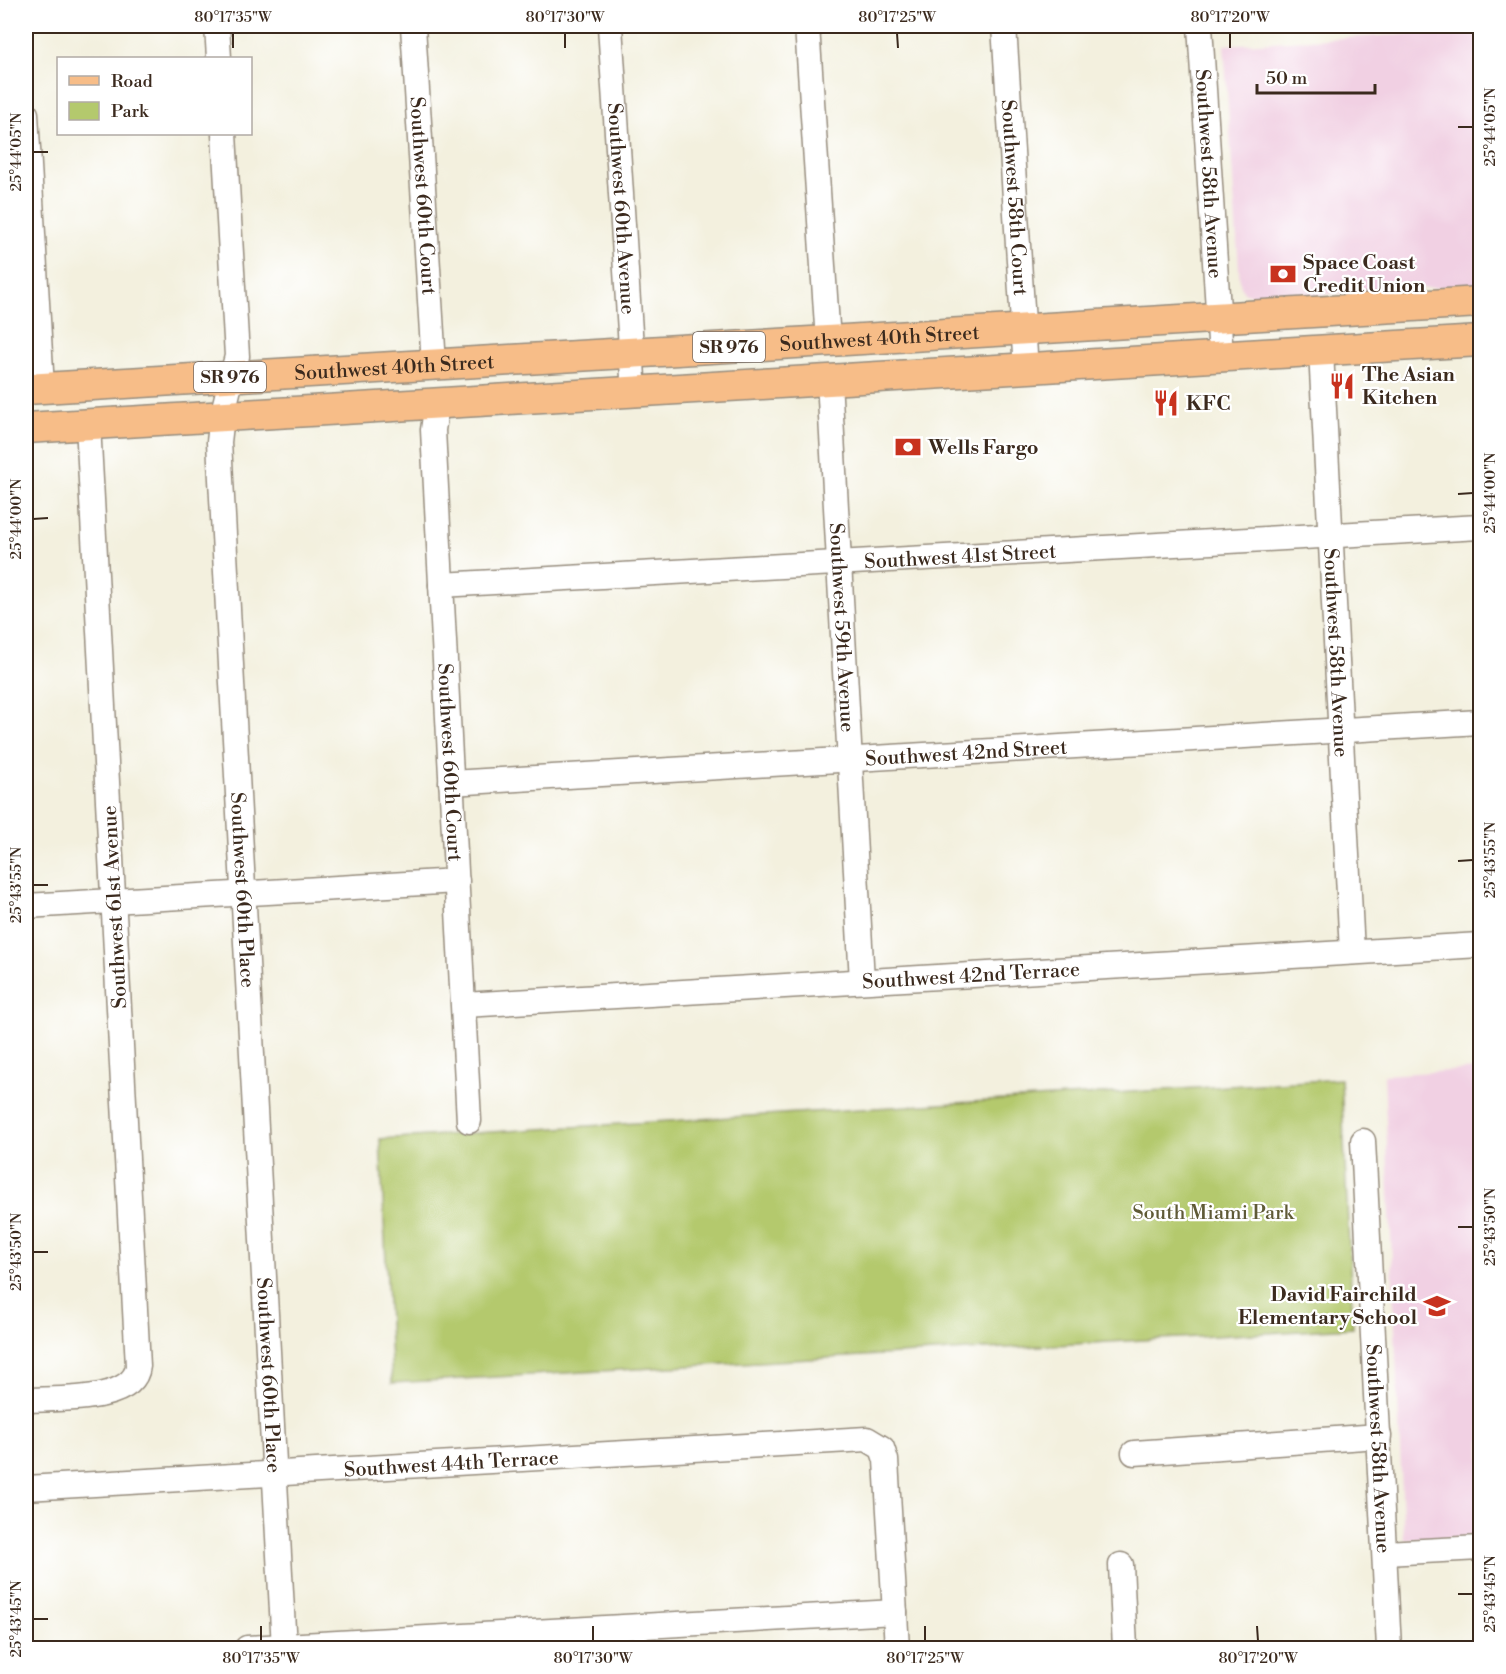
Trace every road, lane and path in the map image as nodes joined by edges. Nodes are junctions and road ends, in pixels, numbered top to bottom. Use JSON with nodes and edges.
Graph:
{"nodes":[{"id":1,"x":217,"y":26,"type":"edge"},
{"id":2,"x":413,"y":26,"type":"edge"},
{"id":3,"x":610,"y":26,"type":"edge"},
{"id":4,"x":807,"y":26,"type":"edge"},
{"id":5,"x":1004,"y":26,"type":"edge"},
{"id":6,"x":1200,"y":26,"type":"edge"},
{"id":7,"x":219,"y":57,"type":"edge"},
{"id":8,"x":26,"y":114,"type":"edge"},
{"id":9,"x":224,"y":135,"type":"edge"},
{"id":10,"x":1470,"y":302,"type":"edge"},
{"id":11,"x":1427,"y":305,"type":"junction"},
{"id":12,"x":1219,"y":318,"type":"junction"},
{"id":13,"x":1024,"y":331,"type":"junction"},
{"id":14,"x":828,"y":340,"type":"junction"},
{"id":15,"x":1480,"y":341,"type":"edge"},
{"id":16,"x":1426,"y":344,"type":"junction"},
{"id":17,"x":1392,"y":346,"type":"junction"},
{"id":18,"x":1321,"y":351,"type":"junction"},
{"id":19,"x":631,"y":354,"type":"junction"},
{"id":20,"x":1221,"y":357,"type":"junction"},
{"id":21,"x":506,"y":360,"type":"junction"},
{"id":22,"x":434,"y":365,"type":"junction"},
{"id":23,"x":1026,"y":370,"type":"junction"},
{"id":24,"x":234,"y":377,"type":"junction"},
{"id":25,"x":830,"y":380,"type":"junction"},
{"id":26,"x":790,"y":382,"type":"junction"},
{"id":27,"x":34,"y":388,"type":"edge"},
{"id":28,"x":634,"y":393,"type":"junction"},
{"id":29,"x":437,"y":403,"type":"junction"},
{"id":30,"x":346,"y":409,"type":"junction"},
{"id":31,"x":222,"y":416,"type":"junction"},
{"id":32,"x":88,"y":424,"type":"junction"},
{"id":33,"x":26,"y":428,"type":"edge"},
{"id":34,"x":1480,"y":527,"type":"edge"},
{"id":35,"x":1330,"y":535,"type":"junction"},
{"id":36,"x":840,"y":562,"type":"junction"},
{"id":37,"x":441,"y":585,"type":"junction"},
{"id":38,"x":1480,"y":722,"type":"edge"},
{"id":39,"x":1340,"y":729,"type":"junction"},
{"id":40,"x":850,"y":759,"type":"junction"},
{"id":41,"x":451,"y":783,"type":"junction"},
{"id":42,"x":457,"y":881,"type":"junction"},
{"id":43,"x":243,"y":893,"type":"junction"},
{"id":44,"x":114,"y":900,"type":"junction"},
{"id":45,"x":26,"y":906,"type":"edge"},
{"id":46,"x":1480,"y":945,"type":"edge"},
{"id":47,"x":1352,"y":952,"type":"junction"},
{"id":48,"x":862,"y":981,"type":"junction"},
{"id":49,"x":464,"y":1005,"type":"junction"},
{"id":50,"x":469,"y":1121,"type":"dead end"},
{"id":51,"x":1363,"y":1141,"type":"dead end"},
{"id":52,"x":26,"y":1400,"type":"edge"},
{"id":53,"x":1379,"y":1436,"type":"junction"},
{"id":54,"x":1134,"y":1453,"type":"dead end"},
{"id":55,"x":274,"y":1473,"type":"junction"},
{"id":56,"x":26,"y":1488,"type":"edge"},
{"id":57,"x":1480,"y":1548,"type":"edge"},
{"id":58,"x":1385,"y":1553,"type":"junction"},
{"id":59,"x":1121,"y":1565,"type":"dead end"},
{"id":60,"x":895,"y":1612,"type":"junction"},
{"id":61,"x":284,"y":1647,"type":"edge"},
{"id":62,"x":247,"y":1648,"type":"edge"},
{"id":63,"x":897,"y":1648,"type":"edge"},
{"id":64,"x":1125,"y":1648,"type":"edge"},
{"id":65,"x":1389,"y":1648,"type":"edge"}],
"edges":[{"from":1,"to":7,"type":"street"},
{"from":2,"to":22,"type":"street","name":"Southwest 60th Court"},
{"from":3,"to":19,"type":"street","name":"Southwest 60th Avenue"},
{"from":4,"to":14,"type":"street"},
{"from":5,"to":13,"type":"street","name":"Southwest 58th Court"},
{"from":6,"to":12,"type":"street","name":"Southwest 58th Avenue"},
{"from":8,"to":27,"type":"street"},
{"from":9,"to":24,"type":"street","name":"Southwest 60th Place"},
{"from":10,"to":11,"type":"main road","name":"Southwest 40th Street","number":"SR 976"},
{"from":10,"to":16,"type":"main road"},
{"from":11,"to":12,"type":"main road","name":"Southwest 40th Street","number":"SR 976"},
{"from":11,"to":17,"type":"main road"},
{"from":12,"to":13,"type":"main road","name":"Southwest 40th Street","number":"SR 976"},
{"from":12,"to":20,"type":"street","name":"Southwest 58th Avenue"},
{"from":13,"to":14,"type":"main road","name":"Southwest 40th Street","number":"SR 976"},
{"from":13,"to":23,"type":"street","name":"Southwest 58th Court"},
{"from":14,"to":19,"type":"main road","name":"Southwest 40th Street","number":"SR 976"},
{"from":14,"to":26,"type":"main road"},
{"from":15,"to":16,"type":"main road","name":"Southwest 40th Street","number":"SR 976"},
{"from":16,"to":17,"type":"main road","name":"Southwest 40th Street","number":"SR 976"},
{"from":17,"to":18,"type":"main road","name":"Southwest 40th Street","number":"SR 976"},
{"from":18,"to":20,"type":"main road","name":"Southwest 40th Street","number":"SR 976"},
{"from":18,"to":35,"type":"street","name":"Southwest 58th Avenue"},
{"from":19,"to":21,"type":"main road","name":"Southwest 40th Street","number":"SR 976"},
{"from":19,"to":28,"type":"street","name":"Southwest 60th Avenue"},
{"from":20,"to":23,"type":"main road","name":"Southwest 40th Street","number":"SR 976"},
{"from":21,"to":22,"type":"main road","name":"Southwest 40th Street","number":"SR 976"},
{"from":21,"to":29,"type":"main road"},
{"from":22,"to":24,"type":"main road","name":"Southwest 40th Street","number":"SR 976"},
{"from":22,"to":30,"type":"main road"},
{"from":23,"to":25,"type":"main road","name":"Southwest 40th Street","number":"SR 976"},
{"from":24,"to":27,"type":"main road","name":"Southwest 40th Street","number":"SR 976"},
{"from":24,"to":31,"type":"street","name":"Southwest 60th Place"},
{"from":25,"to":26,"type":"main road","name":"Southwest 40th Street","number":"SR 976"},
{"from":25,"to":36,"type":"street","name":"Southwest 59th Avenue"},
{"from":26,"to":28,"type":"main road","name":"Southwest 40th Street","number":"SR 976"},
{"from":28,"to":29,"type":"main road","name":"Southwest 40th Street","number":"SR 976"},
{"from":29,"to":30,"type":"main road","name":"Southwest 40th Street","number":"SR 976"},
{"from":29,"to":37,"type":"street","name":"Southwest 60th Court"},
{"from":30,"to":31,"type":"main road","name":"Southwest 40th Street","number":"SR 976"},
{"from":31,"to":32,"type":"main road","name":"Southwest 40th Street","number":"SR 976"},
{"from":31,"to":43,"type":"street","name":"Southwest 60th Place"},
{"from":32,"to":33,"type":"main road","name":"Southwest 40th Street","number":"SR 976"},
{"from":32,"to":44,"type":"street","name":"Southwest 61st Avenue"},
{"from":34,"to":35,"type":"street","name":"Southwest 41st Street"},
{"from":35,"to":36,"type":"street","name":"Southwest 41st Street"},
{"from":35,"to":39,"type":"street","name":"Southwest 58th Avenue"},
{"from":36,"to":37,"type":"street","name":"Southwest 41st Street"},
{"from":36,"to":40,"type":"street","name":"Southwest 59th Avenue"},
{"from":37,"to":41,"type":"street","name":"Southwest 60th Court"},
{"from":38,"to":39,"type":"street","name":"Southwest 42nd Street"},
{"from":39,"to":40,"type":"street","name":"Southwest 42nd Street"},
{"from":39,"to":47,"type":"street","name":"Southwest 58th Avenue"},
{"from":40,"to":41,"type":"street","name":"Southwest 42nd Street"},
{"from":40,"to":48,"type":"street","name":"Southwest 59th Avenue"},
{"from":41,"to":42,"type":"street","name":"Southwest 60th Court"},
{"from":42,"to":43,"type":"street"},
{"from":42,"to":49,"type":"street","name":"Southwest 60th Court"},
{"from":43,"to":44,"type":"street"},
{"from":43,"to":55,"type":"street","name":"Southwest 60th Place"},
{"from":44,"to":45,"type":"street"},
{"from":44,"to":52,"type":"street","name":"Southwest 61st Avenue"},
{"from":46,"to":47,"type":"street","name":"Southwest 42nd Terrace"},
{"from":47,"to":48,"type":"street","name":"Southwest 42nd Terrace"},
{"from":48,"to":49,"type":"street","name":"Southwest 42nd Terrace"},
{"from":49,"to":50,"type":"street","name":"Southwest 60th Court"},
{"from":51,"to":53,"type":"street","name":"Southwest 58th Avenue"},
{"from":53,"to":54,"type":"street"},
{"from":53,"to":58,"type":"street","name":"Southwest 58th Avenue"},
{"from":55,"to":56,"type":"street","name":"Southwest 44th Terrace"},
{"from":55,"to":60,"type":"street","name":"Southwest 44th Terrace"},
{"from":55,"to":61,"type":"street","name":"Southwest 60th Place"},
{"from":57,"to":58,"type":"street"},
{"from":58,"to":65,"type":"street","name":"Southwest 58th Avenue"},
{"from":59,"to":64,"type":"street"},
{"from":60,"to":61,"type":"street"},
{"from":60,"to":63,"type":"street"},
{"from":61,"to":62,"type":"street"}]}
